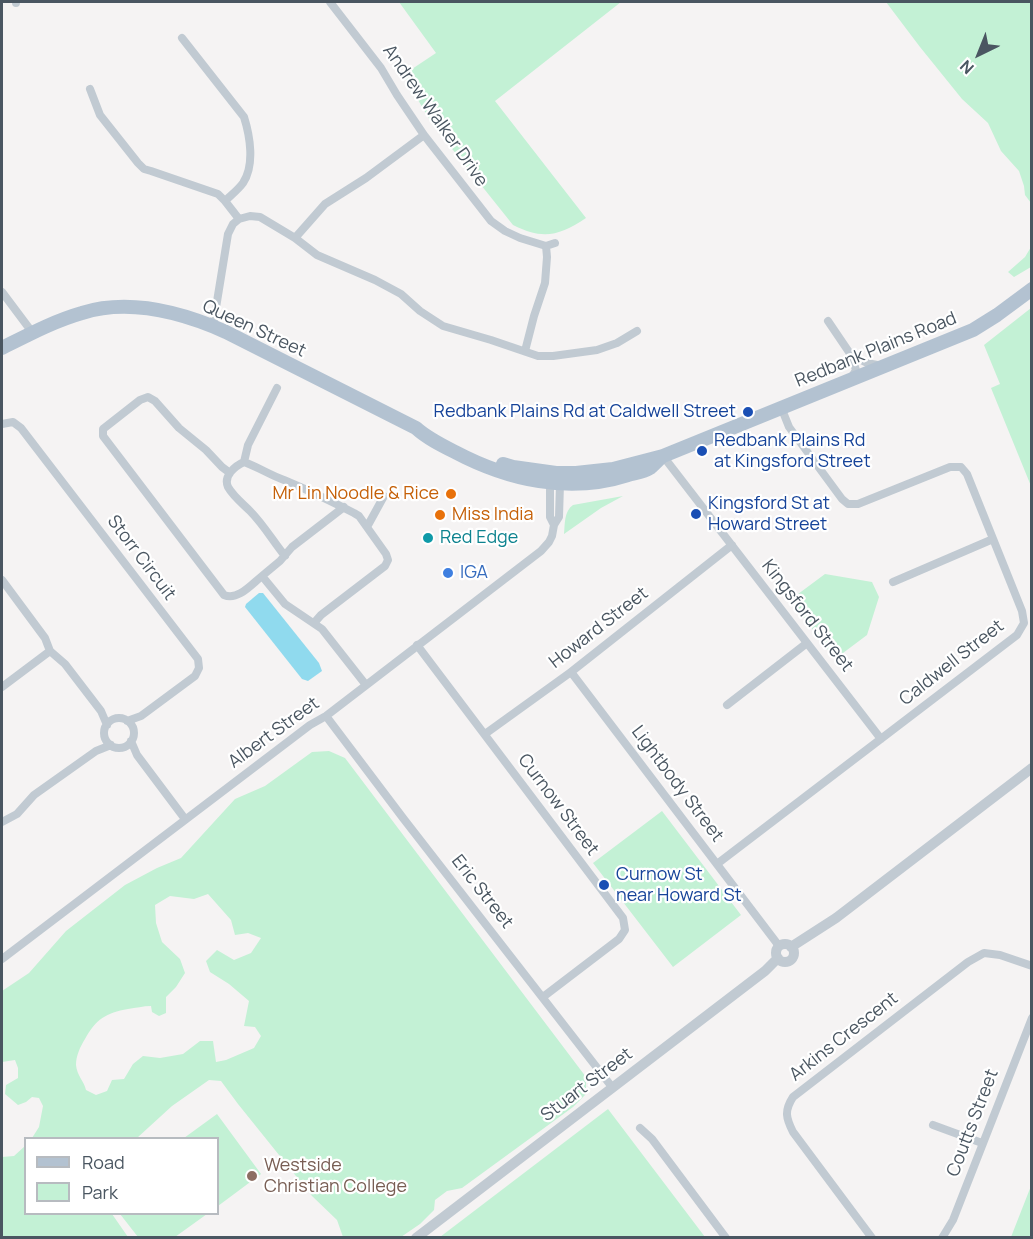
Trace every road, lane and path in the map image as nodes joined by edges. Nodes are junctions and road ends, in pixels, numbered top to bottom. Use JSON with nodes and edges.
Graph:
{"nodes":[{"id":1,"x":330,"y":2,"type":"edge"},
{"id":2,"x":182,"y":38,"type":"dead end"},
{"id":3,"x":90,"y":90,"type":"dead end"},
{"id":4,"x":424,"y":135,"type":"junction"},
{"id":5,"x":225,"y":201,"type":"junction"},
{"id":6,"x":239,"y":219,"type":"junction"},
{"id":7,"x":295,"y":238,"type":"junction"},
{"id":8,"x":555,"y":243,"type":"dead end"},
{"id":9,"x":546,"y":246,"type":"junction"},
{"id":10,"x":1032,"y":289,"type":"edge"},
{"id":11,"x":2,"y":292,"type":"edge"},
{"id":12,"x":828,"y":321,"type":"dead end"},
{"id":13,"x":213,"y":326,"type":"junction"},
{"id":14,"x":637,"y":331,"type":"dead end"},
{"id":15,"x":32,"y":333,"type":"junction"},
{"id":16,"x":2,"y":348,"type":"edge"},
{"id":17,"x":525,"y":351,"type":"junction"},
{"id":18,"x":851,"y":355,"type":"junction"},
{"id":19,"x":885,"y":367,"type":"junction"},
{"id":20,"x":849,"y":381,"type":"junction"},
{"id":21,"x":277,"y":388,"type":"dead end"},
{"id":22,"x":781,"y":408,"type":"junction"},
{"id":23,"x":2,"y":424,"type":"edge"},
{"id":24,"x":726,"y":430,"type":"joint"},
{"id":25,"x":663,"y":456,"type":"junction"},
{"id":26,"x":244,"y":462,"type":"junction"},
{"id":27,"x":230,"y":473,"type":"junction"},
{"id":28,"x":555,"y":479,"type":"junction"},
{"id":29,"x":384,"y":495,"type":"dead end"},
{"id":30,"x":344,"y":507,"type":"junction"},
{"id":31,"x":367,"y":527,"type":"junction"},
{"id":32,"x":993,"y":539,"type":"junction"},
{"id":33,"x":732,"y":545,"type":"junction"},
{"id":34,"x":285,"y":556,"type":"junction"},
{"id":35,"x":262,"y":576,"type":"junction"},
{"id":36,"x":2,"y":580,"type":"edge"},
{"id":37,"x":893,"y":582,"type":"dead end"},
{"id":38,"x":314,"y":623,"type":"junction"},
{"id":39,"x":807,"y":643,"type":"junction"},
{"id":40,"x":417,"y":645,"type":"junction"},
{"id":41,"x":50,"y":651,"type":"junction"},
{"id":42,"x":571,"y":672,"type":"junction"},
{"id":43,"x":366,"y":685,"type":"junction"},
{"id":44,"x":2,"y":687,"type":"edge"},
{"id":45,"x":727,"y":705,"type":"dead end"},
{"id":46,"x":326,"y":716,"type":"junction"},
{"id":47,"x":110,"y":722,"type":"junction"},
{"id":48,"x":130,"y":725,"type":"junction"},
{"id":49,"x":485,"y":734,"type":"junction"},
{"id":50,"x":881,"y":739,"type":"junction"},
{"id":51,"x":108,"y":742,"type":"junction"},
{"id":52,"x":128,"y":744,"type":"junction"},
{"id":53,"x":1032,"y":768,"type":"edge"},
{"id":54,"x":185,"y":819,"type":"junction"},
{"id":55,"x":2,"y":822,"type":"edge"},
{"id":56,"x":717,"y":864,"type":"junction"},
{"id":57,"x":779,"y":946,"type":"junction"},
{"id":58,"x":791,"y":947,"type":"junction"},
{"id":59,"x":778,"y":958,"type":"junction"},
{"id":60,"x":2,"y":959,"type":"edge"},
{"id":61,"x":1032,"y":966,"type":"edge"},
{"id":62,"x":543,"y":997,"type":"junction"},
{"id":63,"x":1032,"y":1018,"type":"edge"},
{"id":64,"x":612,"y":1087,"type":"junction"},
{"id":65,"x":933,"y":1125,"type":"dead end"},
{"id":66,"x":640,"y":1128,"type":"dead end"},
{"id":67,"x":982,"y":1143,"type":"junction"},
{"id":68,"x":416,"y":1238,"type":"edge"},
{"id":69,"x":726,"y":1238,"type":"edge"},
{"id":70,"x":872,"y":1238,"type":"edge"},
{"id":71,"x":942,"y":1238,"type":"edge"}],
"edges":[{"from":1,"to":4,"type":"street","name":"Andrew Walker Drive"},
{"from":2,"to":5,"type":"street"},
{"from":3,"to":5,"type":"street"},
{"from":4,"to":7,"type":"street"},
{"from":4,"to":9,"type":"street","name":"Andrew Walker Drive"},
{"from":5,"to":6,"type":"street"},
{"from":6,"to":7,"type":"street"},
{"from":6,"to":13,"type":"street"},
{"from":7,"to":17,"type":"street"},
{"from":8,"to":9,"type":"street"},
{"from":9,"to":17,"type":"street"},
{"from":10,"to":19,"type":"main road","name":"Redbank Plains Road"},
{"from":11,"to":15,"type":"street"},
{"from":12,"to":18,"type":"street"},
{"from":13,"to":15,"type":"main road","name":"Queen Street"},
{"from":13,"to":28,"type":"main road","name":"Queen Street"},
{"from":14,"to":17,"type":"street"},
{"from":15,"to":16,"type":"main road","name":"Queen Street"},
{"from":18,"to":19,"type":"street"},
{"from":18,"to":20,"type":"street"},
{"from":19,"to":20,"type":"main road","name":"Redbank Plains Road"},
{"from":20,"to":22,"type":"main road","name":"Redbank Plains Road"},
{"from":21,"to":26,"type":"street"},
{"from":22,"to":24,"type":"main road","name":"Redbank Plains Road"},
{"from":22,"to":32,"type":"street","name":"Caldwell Street"},
{"from":23,"to":48,"type":"street","name":"Storr Circuit"},
{"from":24,"to":25,"type":"main road","name":"Queen Street"},
{"from":25,"to":28,"type":"main road","name":"Queen Street"},
{"from":25,"to":33,"type":"street","name":"Kingsford Street"},
{"from":26,"to":27,"type":"street"},
{"from":26,"to":30,"type":"street"},
{"from":27,"to":34,"type":"street"},
{"from":27,"to":35,"type":"street"},
{"from":28,"to":40,"type":"street","name":"Albert Street"},
{"from":29,"to":31,"type":"street"},
{"from":30,"to":31,"type":"street"},
{"from":30,"to":34,"type":"street"},
{"from":31,"to":38,"type":"street"},
{"from":32,"to":37,"type":"street"},
{"from":32,"to":50,"type":"street","name":"Caldwell Street"},
{"from":33,"to":39,"type":"street","name":"Kingsford Street"},
{"from":33,"to":42,"type":"street","name":"Howard Street"},
{"from":34,"to":35,"type":"street"},
{"from":35,"to":38,"type":"street"},
{"from":36,"to":41,"type":"street"},
{"from":38,"to":43,"type":"street"},
{"from":39,"to":45,"type":"street"},
{"from":39,"to":50,"type":"street","name":"Kingsford Street"},
{"from":40,"to":43,"type":"street","name":"Albert Street"},
{"from":40,"to":49,"type":"street","name":"Curnow Street"},
{"from":41,"to":44,"type":"street"},
{"from":41,"to":47,"type":"street"},
{"from":42,"to":49,"type":"street","name":"Howard Street"},
{"from":42,"to":56,"type":"street","name":"Lightbody Street"},
{"from":43,"to":46,"type":"street","name":"Albert Street"},
{"from":46,"to":54,"type":"street","name":"Albert Street"},
{"from":46,"to":62,"type":"street","name":"Eric Street"},
{"from":47,"to":48,"type":"street"},
{"from":47,"to":51,"type":"street"},
{"from":48,"to":52,"type":"street"},
{"from":49,"to":62,"type":"street","name":"Curnow Street"},
{"from":50,"to":56,"type":"street","name":"Caldwell Street"},
{"from":51,"to":52,"type":"street"},
{"from":51,"to":55,"type":"street"},
{"from":52,"to":54,"type":"street"},
{"from":53,"to":58,"type":"street"},
{"from":54,"to":60,"type":"street","name":"Albert Street"},
{"from":56,"to":57,"type":"street","name":"Lightbody Street"},
{"from":57,"to":58,"type":"street"},
{"from":57,"to":59,"type":"street"},
{"from":58,"to":59,"type":"street"},
{"from":59,"to":64,"type":"street","name":"Stuart Street"},
{"from":61,"to":70,"type":"street","name":"Arkins Crescent"},
{"from":62,"to":64,"type":"street","name":"Eric Street"},
{"from":63,"to":67,"type":"street","name":"Coutts Street"},
{"from":64,"to":68,"type":"street","name":"Stuart Street"},
{"from":65,"to":67,"type":"street"},
{"from":66,"to":69,"type":"street"},
{"from":67,"to":71,"type":"street","name":"Coutts Street"}]}
